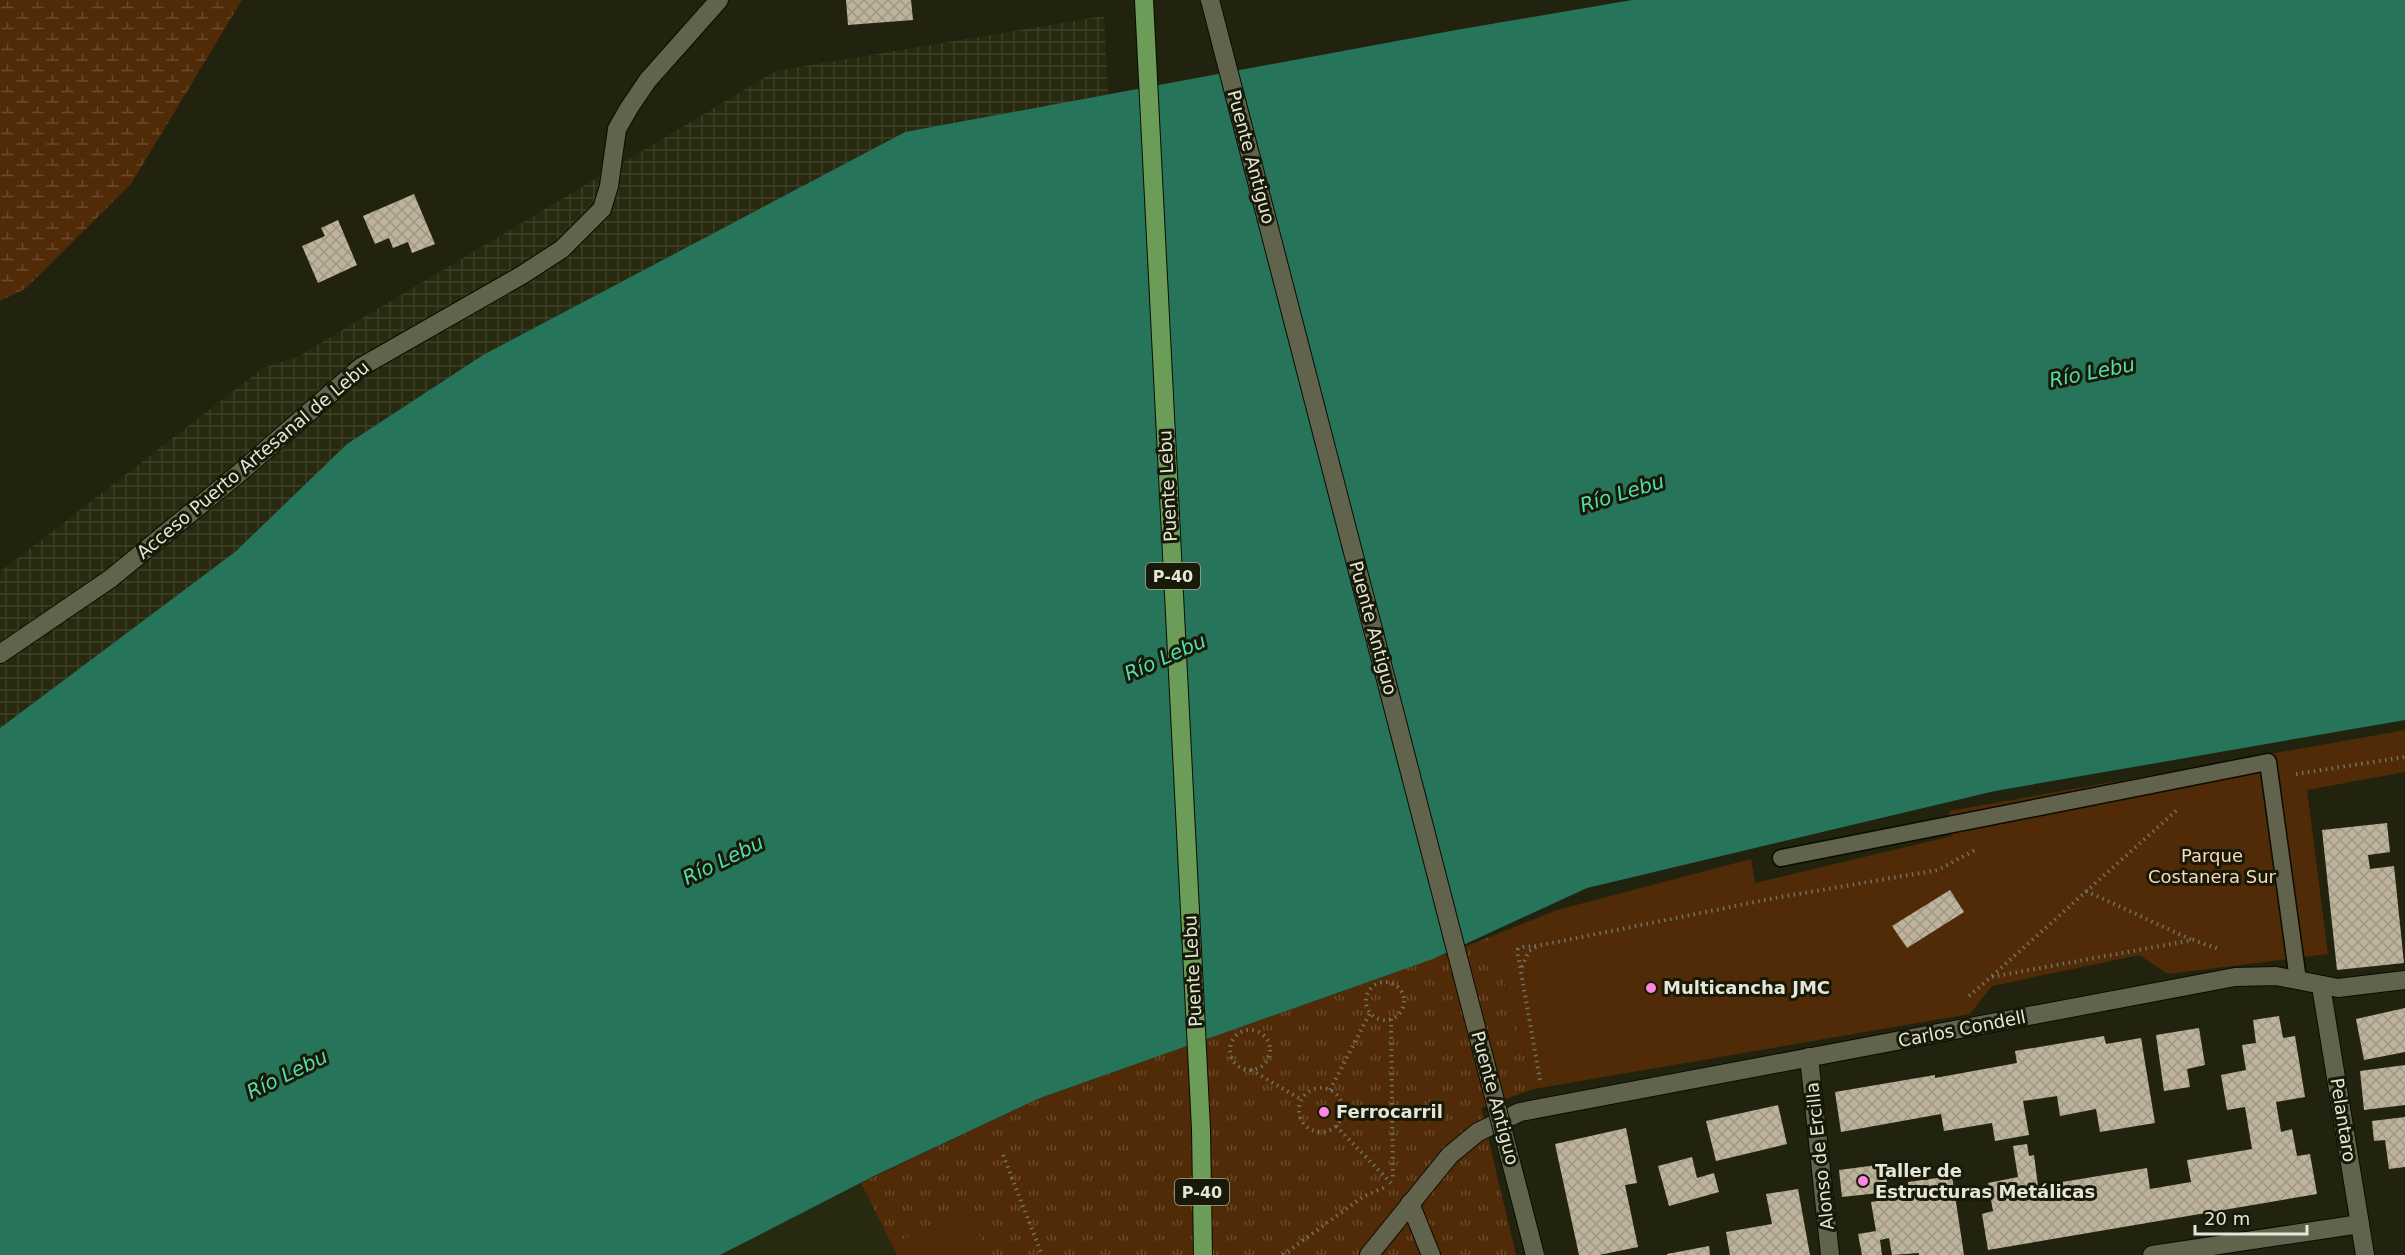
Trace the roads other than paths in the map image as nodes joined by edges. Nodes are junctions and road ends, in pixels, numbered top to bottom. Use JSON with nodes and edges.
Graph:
{"nodes":[{"id":1,"x":719,"y":0,"type":"edge"},
{"id":2,"x":1144,"y":0,"type":"edge"},
{"id":3,"x":1210,"y":0,"type":"edge"},
{"id":4,"x":0,"y":654,"type":"edge"},
{"id":5,"x":1781,"y":858,"type":"dead end"},
{"id":6,"x":2298,"y":980,"type":"junction"},
{"id":7,"x":2405,"y":980,"type":"edge"},
{"id":8,"x":2320,"y":986,"type":"junction"},
{"id":9,"x":1809,"y":1058,"type":"junction"},
{"id":10,"x":1410,"y":1203,"type":"junction"},
{"id":11,"x":2360,"y":1224,"type":"junction"},
{"id":12,"x":1203,"y":1255,"type":"edge"},
{"id":13,"x":1369,"y":1255,"type":"edge"},
{"id":14,"x":1431,"y":1255,"type":"edge"},
{"id":15,"x":1535,"y":1255,"type":"edge"},
{"id":16,"x":1830,"y":1255,"type":"edge"},
{"id":17,"x":2152,"y":1255,"type":"edge"},
{"id":18,"x":2365,"y":1255,"type":"edge"}],
"edges":[{"from":1,"to":4,"type":"street","name":"Acceso Puerto Artesanal de Lebu"},
{"from":2,"to":12,"type":"main road","name":"Puente Lebu","number":"P-40"},
{"from":3,"to":15,"type":"street","name":"Puente Antiguo","bridge":true},
{"from":5,"to":6,"type":"lane"},
{"from":6,"to":8,"type":"street","name":"Carlos Condell"},
{"from":6,"to":9,"type":"street","name":"Carlos Condell"},
{"from":7,"to":8,"type":"street","name":"Carlos Condell"},
{"from":8,"to":11,"type":"street","name":"Pelantaro"},
{"from":9,"to":10,"type":"street","name":"Carlos Condell"},
{"from":9,"to":16,"type":"street","name":"Alonso de Ercilla"},
{"from":10,"to":13,"type":"street","name":"Carlos Condell"},
{"from":10,"to":14,"type":"street"},
{"from":11,"to":17,"type":"street"},
{"from":11,"to":18,"type":"street","name":"Pelantaro"}]}
